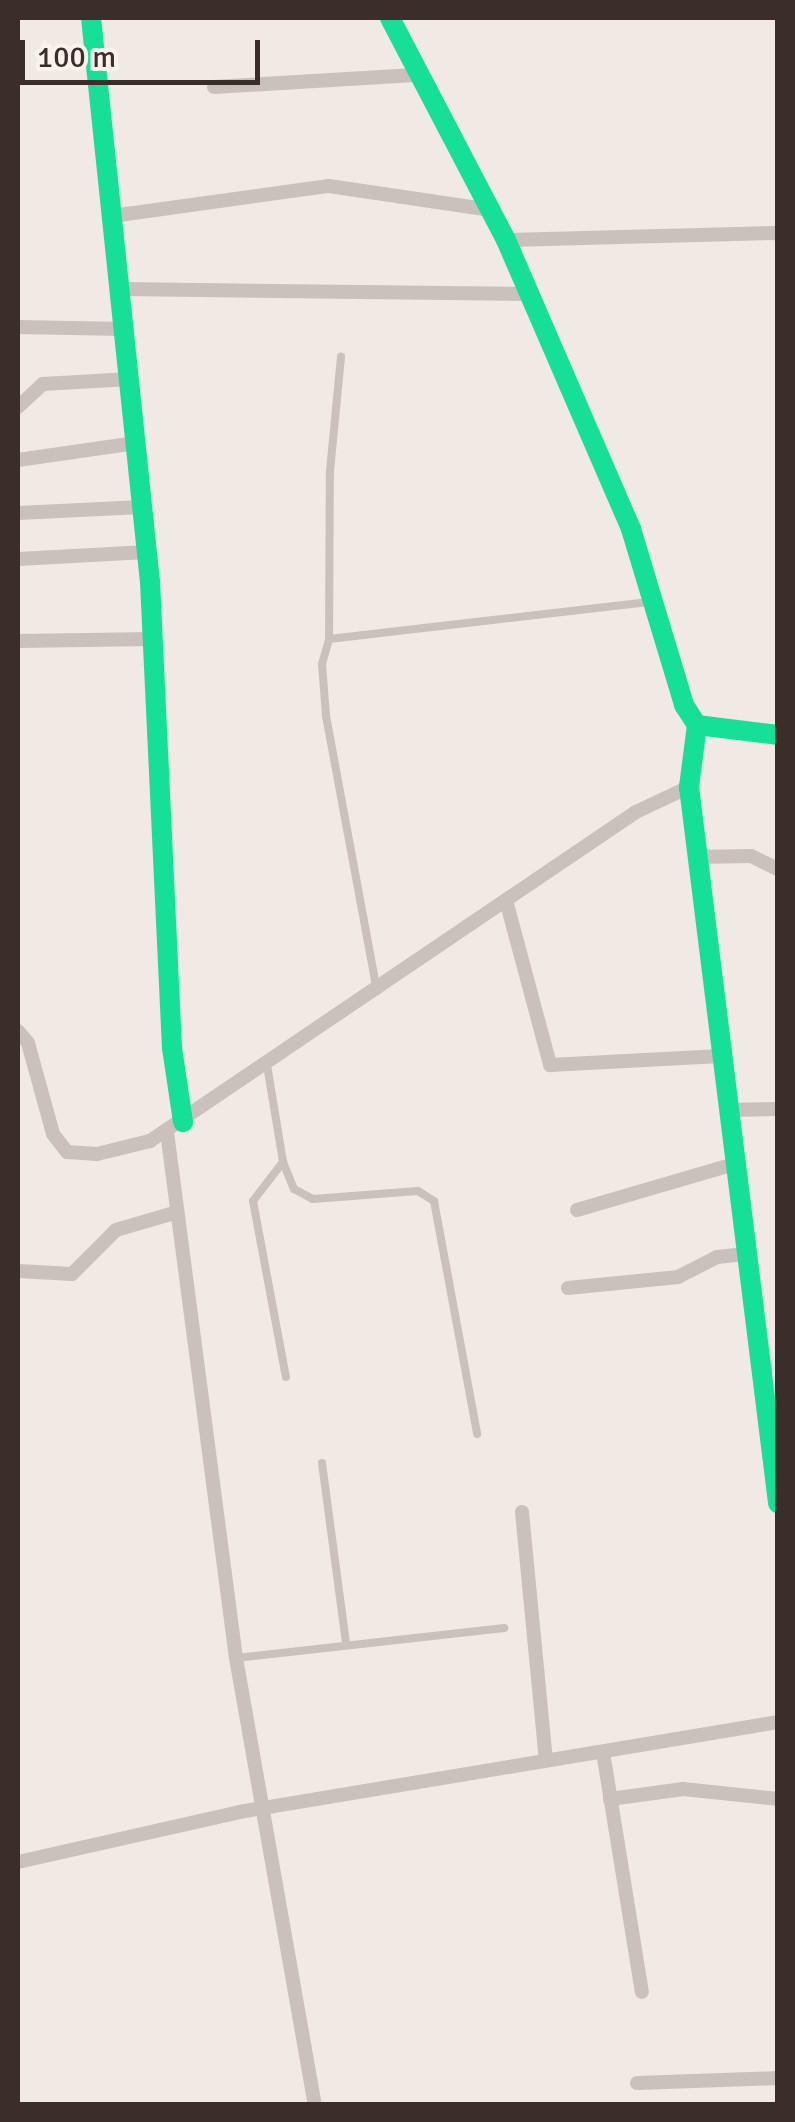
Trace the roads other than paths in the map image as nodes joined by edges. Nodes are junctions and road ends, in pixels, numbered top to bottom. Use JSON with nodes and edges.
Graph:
{"nodes":[{"id":1,"x":90,"y":18,"type":"edge"},
{"id":2,"x":390,"y":18,"type":"edge"},
{"id":3,"x":420,"y":74,"type":"junction"},
{"id":4,"x":214,"y":87,"type":"dead end"},
{"id":5,"x":491,"y":210,"type":"junction"},
{"id":6,"x":112,"y":216,"type":"junction"},
{"id":7,"x":778,"y":233,"type":"edge"},
{"id":8,"x":506,"y":240,"type":"junction"},
{"id":9,"x":120,"y":289,"type":"junction"},
{"id":10,"x":530,"y":294,"type":"junction"},
{"id":11,"x":18,"y":327,"type":"edge"},
{"id":12,"x":124,"y":329,"type":"junction"},
{"id":13,"x":341,"y":358,"type":"dead end"},
{"id":14,"x":130,"y":379,"type":"junction"},
{"id":15,"x":18,"y":407,"type":"edge"},
{"id":16,"x":136,"y":443,"type":"junction"},
{"id":17,"x":18,"y":460,"type":"edge"},
{"id":18,"x":142,"y":507,"type":"junction"},
{"id":19,"x":18,"y":514,"type":"edge"},
{"id":20,"x":147,"y":552,"type":"junction"},
{"id":21,"x":18,"y":559,"type":"edge"},
{"id":22,"x":653,"y":602,"type":"junction"},
{"id":23,"x":329,"y":638,"type":"junction"},
{"id":24,"x":153,"y":639,"type":"junction"},
{"id":25,"x":18,"y":641,"type":"edge"},
{"id":26,"x":697,"y":726,"type":"junction"},
{"id":27,"x":778,"y":735,"type":"edge"},
{"id":28,"x":689,"y":788,"type":"junction"},
{"id":29,"x":697,"y":857,"type":"junction"},
{"id":30,"x":778,"y":868,"type":"edge"},
{"id":31,"x":507,"y":904,"type":"junction"},
{"id":32,"x":377,"y":991,"type":"junction"},
{"id":33,"x":18,"y":1032,"type":"edge"},
{"id":34,"x":721,"y":1056,"type":"junction"},
{"id":35,"x":267,"y":1065,"type":"junction"},
{"id":36,"x":778,"y":1108,"type":"edge"},
{"id":37,"x":728,"y":1110,"type":"junction"},
{"id":38,"x":175,"y":1127,"type":"junction"},
{"id":39,"x":283,"y":1162,"type":"junction"},
{"id":40,"x":734,"y":1164,"type":"junction"},
{"id":41,"x":577,"y":1210,"type":"dead end"},
{"id":42,"x":177,"y":1212,"type":"junction"},
{"id":43,"x":746,"y":1254,"type":"junction"},
{"id":44,"x":18,"y":1271,"type":"edge"},
{"id":45,"x":568,"y":1288,"type":"dead end"},
{"id":46,"x":286,"y":1377,"type":"dead end"},
{"id":47,"x":476,"y":1434,"type":"dead end"},
{"id":48,"x":322,"y":1462,"type":"dead end"},
{"id":49,"x":778,"y":1503,"type":"edge"},
{"id":50,"x":522,"y":1512,"type":"dead end"},
{"id":51,"x":504,"y":1628,"type":"dead end"},
{"id":52,"x":346,"y":1644,"type":"junction"},
{"id":53,"x":236,"y":1658,"type":"junction"},
{"id":54,"x":778,"y":1722,"type":"edge"},
{"id":55,"x":603,"y":1752,"type":"junction"},
{"id":56,"x":546,"y":1761,"type":"junction"},
{"id":57,"x":610,"y":1799,"type":"junction"},
{"id":58,"x":778,"y":1799,"type":"edge"},
{"id":59,"x":259,"y":1809,"type":"junction"},
{"id":60,"x":18,"y":1862,"type":"edge"},
{"id":61,"x":642,"y":1992,"type":"dead end"},
{"id":62,"x":778,"y":2078,"type":"edge"},
{"id":63,"x":637,"y":2083,"type":"dead end"},
{"id":64,"x":315,"y":2104,"type":"edge"}],
"edges":[{"from":1,"to":6,"type":"street"},
{"from":2,"to":3,"type":"street"},
{"from":3,"to":4,"type":"street"},
{"from":3,"to":5,"type":"street"},
{"from":5,"to":6,"type":"street"},
{"from":5,"to":8,"type":"street"},
{"from":6,"to":9,"type":"street"},
{"from":7,"to":8,"type":"street"},
{"from":8,"to":10,"type":"street"},
{"from":9,"to":10,"type":"street"},
{"from":9,"to":12,"type":"street"},
{"from":10,"to":22,"type":"street"},
{"from":11,"to":12,"type":"street"},
{"from":12,"to":14,"type":"street"},
{"from":13,"to":23,"type":"lane"},
{"from":14,"to":15,"type":"street"},
{"from":14,"to":16,"type":"street"},
{"from":16,"to":17,"type":"street"},
{"from":16,"to":18,"type":"street"},
{"from":18,"to":19,"type":"street"},
{"from":18,"to":20,"type":"street"},
{"from":20,"to":21,"type":"street"},
{"from":20,"to":24,"type":"street"},
{"from":22,"to":23,"type":"lane"},
{"from":22,"to":26,"type":"street"},
{"from":23,"to":32,"type":"lane"},
{"from":24,"to":25,"type":"street"},
{"from":24,"to":38,"type":"street"},
{"from":26,"to":27,"type":"street"},
{"from":26,"to":28,"type":"street"},
{"from":28,"to":29,"type":"street"},
{"from":28,"to":31,"type":"street"},
{"from":29,"to":30,"type":"street"},
{"from":29,"to":34,"type":"street"},
{"from":31,"to":32,"type":"street"},
{"from":31,"to":34,"type":"street"},
{"from":32,"to":35,"type":"street"},
{"from":33,"to":38,"type":"street"},
{"from":34,"to":37,"type":"street"},
{"from":35,"to":38,"type":"street"},
{"from":35,"to":39,"type":"lane"},
{"from":36,"to":37,"type":"street"},
{"from":37,"to":40,"type":"street"},
{"from":38,"to":42,"type":"street"},
{"from":39,"to":46,"type":"lane"},
{"from":39,"to":47,"type":"lane"},
{"from":40,"to":41,"type":"street"},
{"from":40,"to":43,"type":"street"},
{"from":42,"to":44,"type":"street"},
{"from":42,"to":53,"type":"street"},
{"from":43,"to":45,"type":"street"},
{"from":43,"to":49,"type":"street"},
{"from":48,"to":52,"type":"lane"},
{"from":50,"to":56,"type":"street"},
{"from":51,"to":52,"type":"lane"},
{"from":52,"to":53,"type":"lane"},
{"from":53,"to":59,"type":"street"},
{"from":54,"to":55,"type":"street"},
{"from":55,"to":56,"type":"street"},
{"from":55,"to":57,"type":"street"},
{"from":56,"to":59,"type":"street"},
{"from":57,"to":58,"type":"street"},
{"from":57,"to":61,"type":"street"},
{"from":59,"to":60,"type":"street"},
{"from":59,"to":64,"type":"street"},
{"from":62,"to":63,"type":"street"}]}
